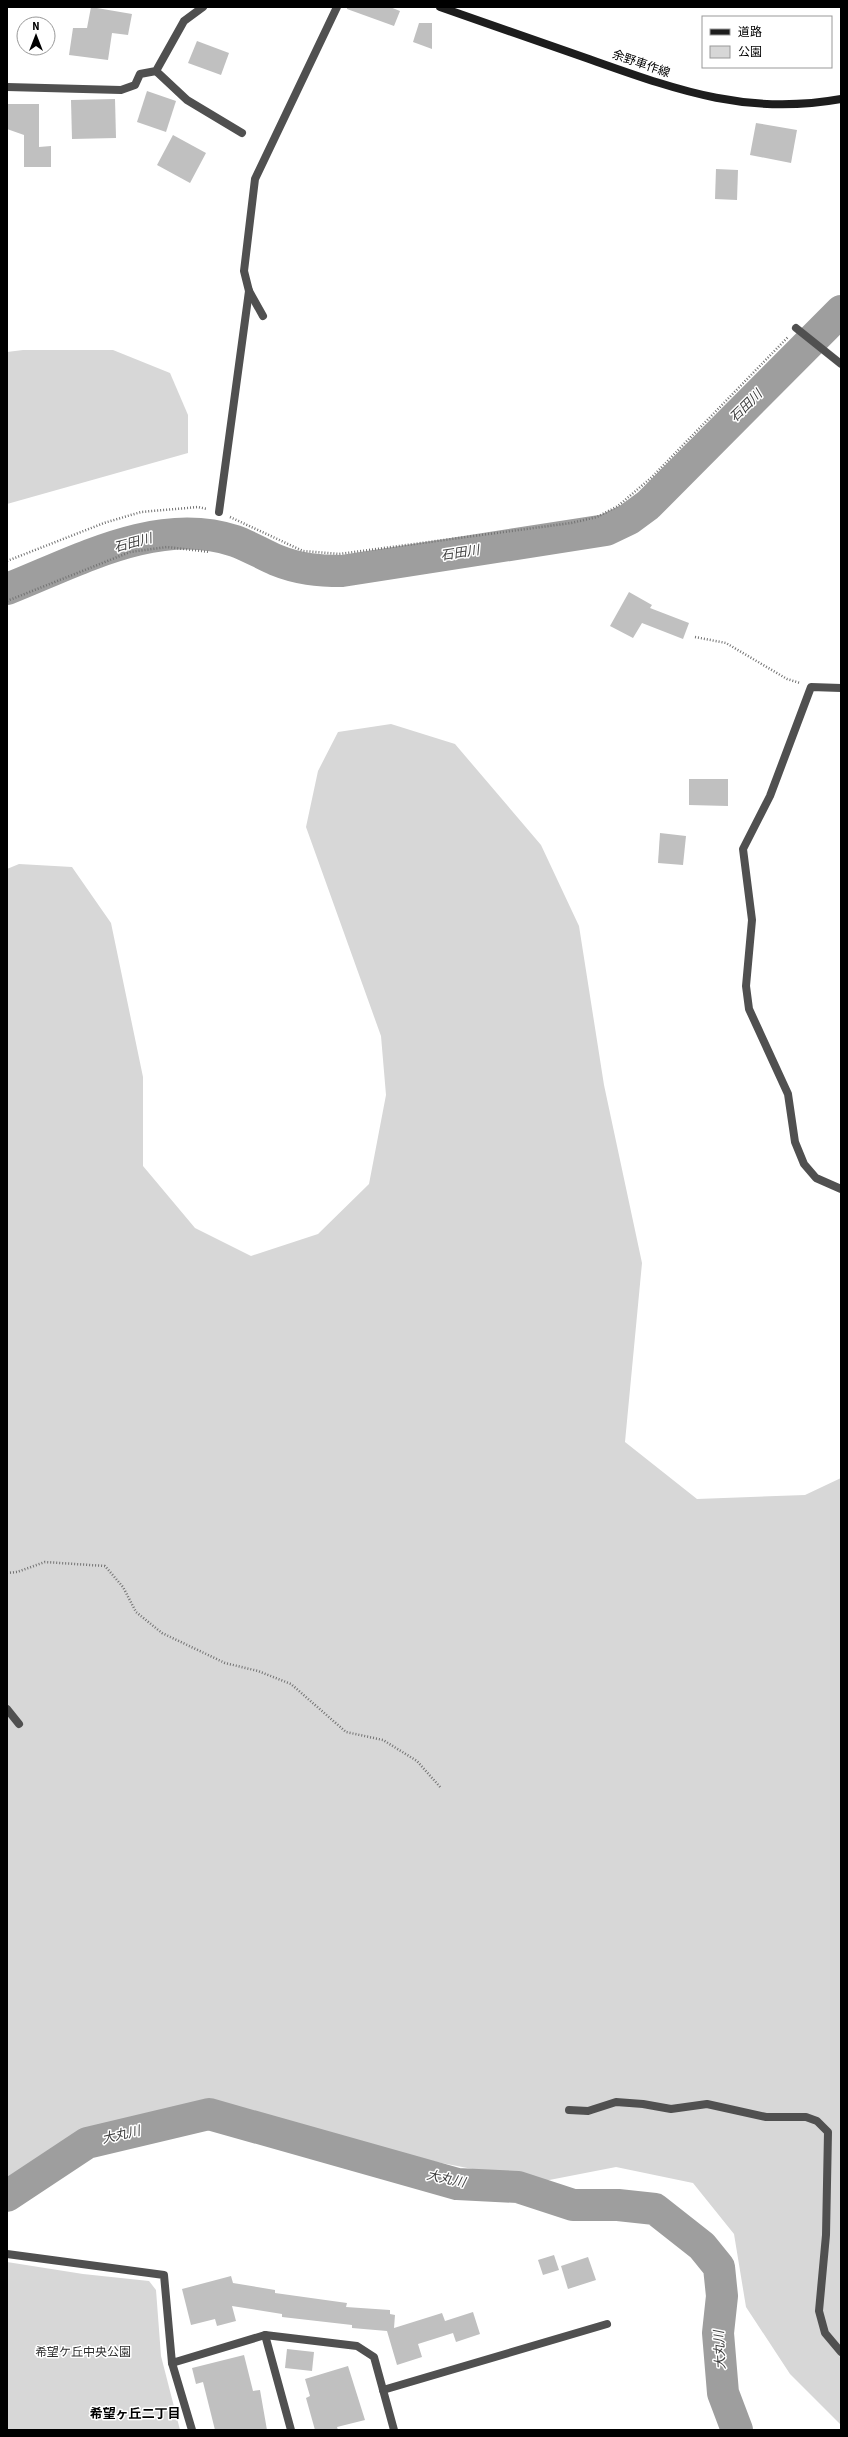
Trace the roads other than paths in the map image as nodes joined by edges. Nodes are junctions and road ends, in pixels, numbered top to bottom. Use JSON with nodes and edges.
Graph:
{"nodes":[{"id":1,"x":203,"y":7,"type":"edge"},
{"id":2,"x":337,"y":7,"type":"edge"},
{"id":3,"x":440,"y":7,"type":"edge"},
{"id":4,"x":156,"y":71,"type":"junction"},
{"id":5,"x":7,"y":87,"type":"edge"},
{"id":6,"x":841,"y":99,"type":"edge"},
{"id":7,"x":242,"y":133,"type":"dead end"},
{"id":8,"x":249,"y":291,"type":"junction"},
{"id":9,"x":263,"y":316,"type":"dead end"},
{"id":10,"x":796,"y":328,"type":"road end"},
{"id":11,"x":841,"y":364,"type":"edge"},
{"id":12,"x":219,"y":512,"type":"road end"},
{"id":13,"x":841,"y":688,"type":"edge"},
{"id":14,"x":841,"y":1189,"type":"edge"},
{"id":15,"x":7,"y":1709,"type":"edge"},
{"id":16,"x":19,"y":1724,"type":"dead end"},
{"id":17,"x":569,"y":2110,"type":"dead end"},
{"id":18,"x":7,"y":2254,"type":"edge"},
{"id":19,"x":607,"y":2324,"type":"dead end"},
{"id":20,"x":265,"y":2336,"type":"junction"},
{"id":21,"x":841,"y":2352,"type":"edge"},
{"id":22,"x":172,"y":2363,"type":"junction"},
{"id":23,"x":383,"y":2390,"type":"junction"},
{"id":24,"x":192,"y":2430,"type":"edge"},
{"id":25,"x":290,"y":2430,"type":"edge"},
{"id":26,"x":394,"y":2430,"type":"edge"}],
"edges":[{"from":1,"to":4,"type":"street"},
{"from":2,"to":8,"type":"street"},
{"from":3,"to":6,"type":"main road","name":"余野車作線"},
{"from":4,"to":5,"type":"street"},
{"from":4,"to":7,"type":"street"},
{"from":8,"to":9,"type":"street"},
{"from":8,"to":12,"type":"street"},
{"from":10,"to":11,"type":"street"},
{"from":13,"to":14,"type":"street"},
{"from":15,"to":16,"type":"street"},
{"from":17,"to":21,"type":"street"},
{"from":18,"to":22,"type":"street"},
{"from":19,"to":23,"type":"street"},
{"from":20,"to":22,"type":"street"},
{"from":20,"to":23,"type":"street"},
{"from":20,"to":25,"type":"street"},
{"from":22,"to":24,"type":"street"},
{"from":23,"to":26,"type":"street"}]}
